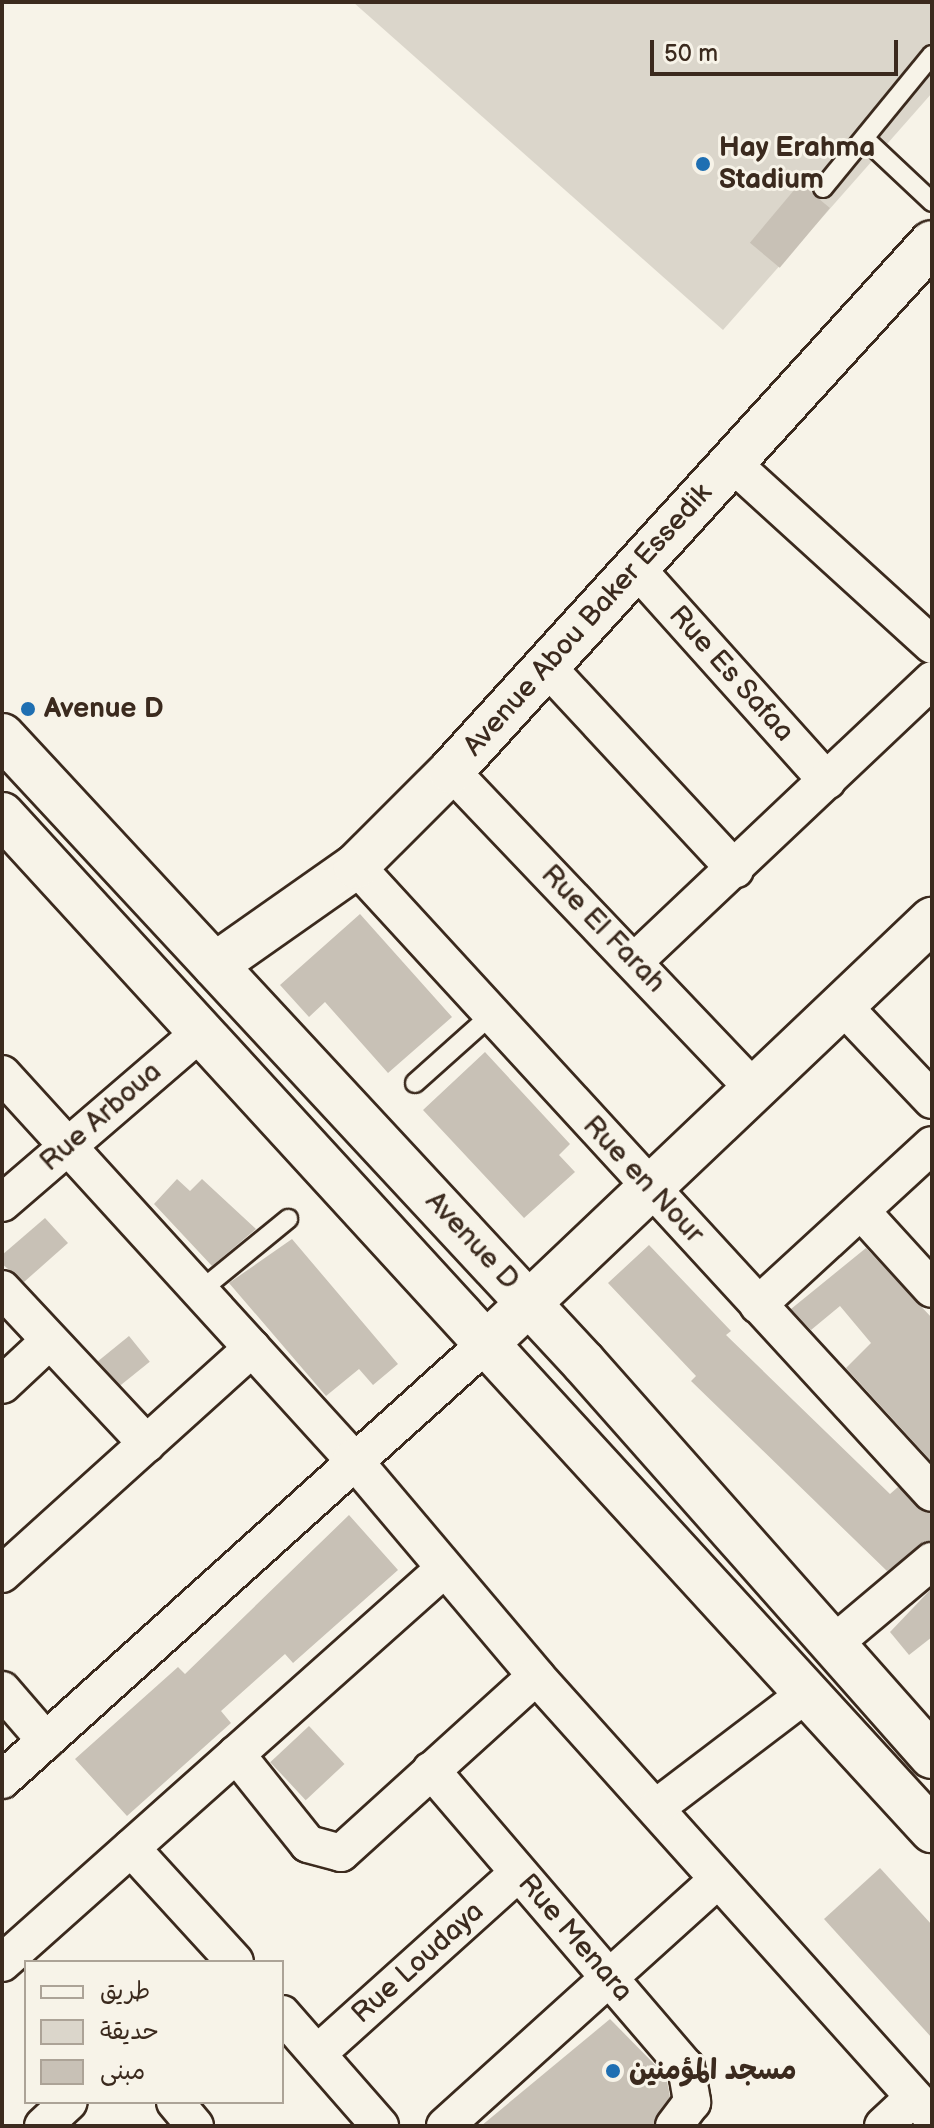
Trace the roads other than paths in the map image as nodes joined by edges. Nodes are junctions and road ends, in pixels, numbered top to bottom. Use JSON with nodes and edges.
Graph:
{"nodes":[{"id":1,"x":932,"y":55,"type":"edge"},
{"id":2,"x":865,"y":139,"type":"junction"},
{"id":3,"x":823,"y":188,"type":"dead end"},
{"id":4,"x":932,"y":202,"type":"edge"},
{"id":5,"x":931,"y":246,"type":"edge"},
{"id":6,"x":732,"y":463,"type":"junction"},
{"id":7,"x":636,"y":568,"type":"junction"},
{"id":8,"x":932,"y":645,"type":"edge"},
{"id":9,"x":548,"y":668,"type":"junction"},
{"id":10,"x":932,"y":680,"type":"edge"},
{"id":11,"x":2,"y":736,"type":"edge"},
{"id":12,"x":451,"y":771,"type":"junction"},
{"id":13,"x":827,"y":781,"type":"junction"},
{"id":14,"x":2,"y":815,"type":"edge"},
{"id":15,"x":356,"y":866,"type":"junction"},
{"id":16,"x":735,"y":869,"type":"junction"},
{"id":17,"x":932,"y":920,"type":"edge"},
{"id":18,"x":635,"y":961,"type":"junction"},
{"id":19,"x":215,"y":965,"type":"junction"},
{"id":20,"x":842,"y":1005,"type":"junction"},
{"id":21,"x":490,"y":1016,"type":"junction"},
{"id":22,"x":201,"y":1032,"type":"junction"},
{"id":23,"x":2,"y":1074,"type":"edge"},
{"id":24,"x":415,"y":1083,"type":"dead end"},
{"id":25,"x":753,"y":1088,"type":"junction"},
{"id":26,"x":932,"y":1100,"type":"edge"},
{"id":27,"x":66,"y":1145,"type":"junction"},
{"id":28,"x":932,"y":1145,"type":"edge"},
{"id":29,"x":651,"y":1188,"type":"junction"},
{"id":30,"x":2,"y":1203,"type":"edge"},
{"id":31,"x":861,"y":1211,"type":"junction"},
{"id":32,"x":288,"y":1219,"type":"dead end"},
{"id":33,"x":2,"y":1289,"type":"edge"},
{"id":34,"x":932,"y":1289,"type":"edge"},
{"id":35,"x":200,"y":1291,"type":"junction"},
{"id":36,"x":529,"y":1303,"type":"junction"},
{"id":37,"x":758,"y":1305,"type":"junction"},
{"id":38,"x":490,"y":1340,"type":"junction"},
{"id":39,"x":49,"y":1341,"type":"junction"},
{"id":40,"x":252,"y":1348,"type":"junction"},
{"id":41,"x":2,"y":1385,"type":"edge"},
{"id":42,"x":147,"y":1444,"type":"junction"},
{"id":43,"x":352,"y":1458,"type":"junction"},
{"id":44,"x":932,"y":1493,"type":"edge"},
{"id":45,"x":932,"y":1561,"type":"edge"},
{"id":46,"x":443,"y":1570,"type":"junction"},
{"id":47,"x":2,"y":1574,"type":"edge"},
{"id":48,"x":831,"y":1646,"type":"junction"},
{"id":49,"x":536,"y":1676,"type":"junction"},
{"id":50,"x":2,"y":1690,"type":"edge"},
{"id":51,"x":807,"y":1693,"type":"junction"},
{"id":52,"x":46,"y":1741,"type":"junction"},
{"id":53,"x":236,"y":1754,"type":"junction"},
{"id":54,"x":932,"y":1756,"type":"edge"},
{"id":55,"x":431,"y":1770,"type":"junction"},
{"id":56,"x":2,"y":1780,"type":"edge"},
{"id":57,"x":657,"y":1807,"type":"junction"},
{"id":58,"x":932,"y":1830,"type":"edge"},
{"id":59,"x":131,"y":1848,"type":"junction"},
{"id":60,"x":518,"y":1873,"type":"junction"},
{"id":61,"x":718,"y":1879,"type":"junction"},
{"id":62,"x":228,"y":1960,"type":"edge"},
{"id":63,"x":2,"y":1963,"type":"edge"},
{"id":64,"x":608,"y":1973,"type":"junction"},
{"id":65,"x":284,"y":2016,"type":"edge"},
{"id":66,"x":318,"y":2053,"type":"junction"},
{"id":67,"x":67,"y":2104,"type":"edge"},
{"id":68,"x":177,"y":2104,"type":"edge"},
{"id":69,"x":922,"y":2108,"type":"edge"},
{"id":70,"x":680,"y":2120,"type":"edge"},
{"id":71,"x":43,"y":2126,"type":"edge"},
{"id":72,"x":195,"y":2126,"type":"edge"},
{"id":73,"x":380,"y":2126,"type":"edge"},
{"id":74,"x":445,"y":2126,"type":"edge"},
{"id":75,"x":883,"y":2126,"type":"edge"}],
"edges":[{"from":1,"to":2,"type":"lane"},
{"from":2,"to":3,"type":"lane"},
{"from":2,"to":4,"type":"lane"},
{"from":5,"to":6,"type":"main road","name":"Avenue Abou Baker Essedik"},
{"from":6,"to":7,"type":"main road","name":"Avenue Abou Baker Essedik"},
{"from":6,"to":8,"type":"street"},
{"from":7,"to":9,"type":"main road","name":"Avenue Abou Baker Essedik"},
{"from":7,"to":13,"type":"street","name":"Rue Es Safaa"},
{"from":9,"to":12,"type":"main road","name":"Avenue Abou Baker Essedik"},
{"from":9,"to":16,"type":"street"},
{"from":10,"to":13,"type":"street"},
{"from":11,"to":19,"type":"main road","name":"Avenue D"},
{"from":12,"to":15,"type":"main road","name":"Avenue Abou Baker Essedik"},
{"from":12,"to":18,"type":"street","name":"Rue El Farah"},
{"from":13,"to":16,"type":"street"},
{"from":14,"to":22,"type":"main road","name":"Avenue D"},
{"from":15,"to":19,"type":"main road","name":"Avenue Abou Baker Essedik"},
{"from":15,"to":21,"type":"street","name":"Rue en Nour"},
{"from":16,"to":18,"type":"street"},
{"from":17,"to":20,"type":"main road"},
{"from":18,"to":25,"type":"street","name":"Rue El Farah"},
{"from":19,"to":36,"type":"main road","name":"Avenue D"},
{"from":20,"to":25,"type":"main road"},
{"from":20,"to":26,"type":"street"},
{"from":21,"to":24,"type":"lane"},
{"from":21,"to":29,"type":"street","name":"Rue en Nour"},
{"from":22,"to":27,"type":"street","name":"Rue Arboua"},
{"from":22,"to":38,"type":"main road","name":"Avenue D"},
{"from":23,"to":27,"type":"street"},
{"from":25,"to":29,"type":"main road"},
{"from":27,"to":30,"type":"street","name":"Rue Arboua"},
{"from":27,"to":35,"type":"street"},
{"from":28,"to":31,"type":"street"},
{"from":29,"to":36,"type":"main road"},
{"from":29,"to":37,"type":"street","name":"Rue en Nour"},
{"from":31,"to":34,"type":"street"},
{"from":31,"to":37,"type":"street"},
{"from":32,"to":35,"type":"lane"},
{"from":33,"to":39,"type":"street"},
{"from":35,"to":40,"type":"street"},
{"from":36,"to":38,"type":"main road"},
{"from":36,"to":48,"type":"main road","name":"Avenue D"},
{"from":37,"to":44,"type":"street","name":"Rue en Nour"},
{"from":38,"to":43,"type":"street"},
{"from":38,"to":51,"type":"main road","name":"Avenue D"},
{"from":39,"to":41,"type":"street"},
{"from":39,"to":42,"type":"street"},
{"from":40,"to":42,"type":"street"},
{"from":40,"to":43,"type":"street"},
{"from":42,"to":47,"type":"street"},
{"from":43,"to":46,"type":"street"},
{"from":43,"to":52,"type":"street"},
{"from":45,"to":48,"type":"street"},
{"from":46,"to":49,"type":"street"},
{"from":46,"to":53,"type":"street"},
{"from":48,"to":54,"type":"main road","name":"Avenue D"},
{"from":49,"to":55,"type":"street"},
{"from":49,"to":57,"type":"street"},
{"from":50,"to":52,"type":"street"},
{"from":51,"to":57,"type":"street"},
{"from":51,"to":58,"type":"main road","name":"Avenue D"},
{"from":52,"to":56,"type":"street"},
{"from":53,"to":55,"type":"street"},
{"from":53,"to":59,"type":"street"},
{"from":55,"to":60,"type":"street","name":"Rue Menara"},
{"from":57,"to":61,"type":"street"},
{"from":59,"to":62,"type":"street"},
{"from":59,"to":63,"type":"street"},
{"from":60,"to":64,"type":"street","name":"Rue Menara"},
{"from":60,"to":66,"type":"street","name":"Rue Loudaya"},
{"from":61,"to":64,"type":"street"},
{"from":61,"to":69,"type":"street"},
{"from":64,"to":70,"type":"street","name":"Rue Menara"},
{"from":64,"to":74,"type":"street"},
{"from":65,"to":66,"type":"street"},
{"from":66,"to":73,"type":"street"},
{"from":67,"to":71,"type":"street"},
{"from":68,"to":72,"type":"street"},
{"from":69,"to":75,"type":"street"}]}
